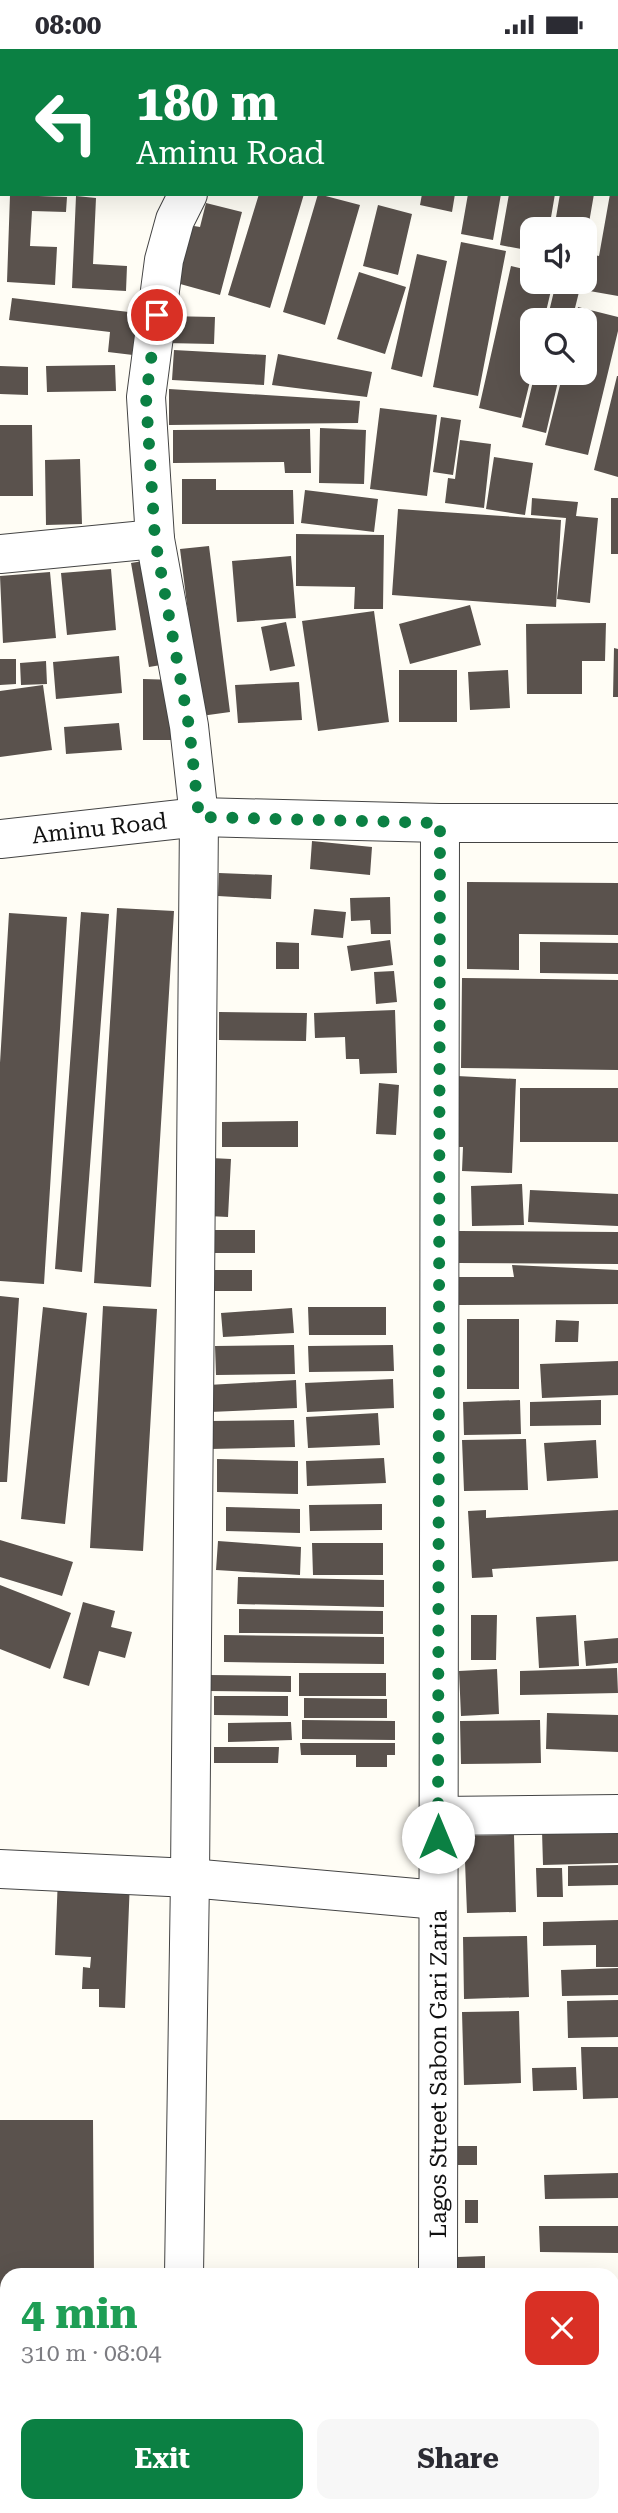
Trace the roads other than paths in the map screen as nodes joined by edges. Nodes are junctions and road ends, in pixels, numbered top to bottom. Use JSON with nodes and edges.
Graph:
{"nodes":[{"id":1,"x":187,"y":196,"type":"edge"},
{"id":2,"x":155,"y":539,"type":"junction"},
{"id":3,"x":0,"y":554,"type":"edge"},
{"id":4,"x":199,"y":817,"type":"junction"},
{"id":5,"x":440,"y":823,"type":"junction"},
{"id":6,"x":618,"y":823,"type":"edge"},
{"id":7,"x":0,"y":839,"type":"edge"},
{"id":8,"x":618,"y":1814,"type":"edge"},
{"id":9,"x":438,"y":1816,"type":"junction"},
{"id":10,"x":0,"y":1869,"type":"edge"},
{"id":11,"x":190,"y":1878,"type":"junction"},
{"id":12,"x":438,"y":1900,"type":"junction"},
{"id":13,"x":184,"y":2268,"type":"edge"},
{"id":14,"x":438,"y":2268,"type":"edge"}],
"edges":[{"from":1,"to":2,"type":"street"},
{"from":2,"to":3,"type":"street"},
{"from":2,"to":4,"type":"street"},
{"from":4,"to":5,"type":"street","name":"Aminu Road"},
{"from":4,"to":7,"type":"street","name":"Aminu Road"},
{"from":4,"to":11,"type":"street"},
{"from":5,"to":6,"type":"street","name":"Aminu Road"},
{"from":5,"to":9,"type":"street","name":"Lagos Street Sabon Gari Zaria"},
{"from":8,"to":9,"type":"street"},
{"from":9,"to":12,"type":"street","name":"Lagos Street Sabon Gari Zaria"},
{"from":10,"to":11,"type":"street"},
{"from":11,"to":12,"type":"street"},
{"from":11,"to":13,"type":"street"},
{"from":12,"to":14,"type":"street","name":"Lagos Street Sabon Gari Zaria"}]}
